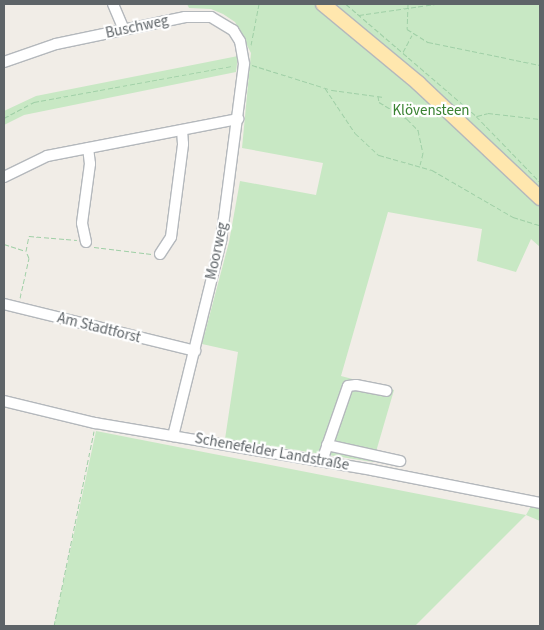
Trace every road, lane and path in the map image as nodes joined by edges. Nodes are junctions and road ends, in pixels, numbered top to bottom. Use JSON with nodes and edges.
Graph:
{"nodes":[{"id":1,"x":113,"y":4,"type":"edge"},
{"id":2,"x":259,"y":4,"type":"edge"},
{"id":3,"x":323,"y":4,"type":"edge"},
{"id":4,"x":346,"y":4,"type":"edge"},
{"id":5,"x":408,"y":4,"type":"edge"},
{"id":6,"x":435,"y":4,"type":"edge"},
{"id":7,"x":408,"y":9,"type":"junction"},
{"id":8,"x":359,"y":15,"type":"junction"},
{"id":9,"x":124,"y":30,"type":"junction"},
{"id":10,"x":412,"y":35,"type":"junction"},
{"id":11,"x":402,"y":52,"type":"junction"},
{"id":12,"x":244,"y":59,"type":"junction"},
{"id":13,"x":4,"y":62,"type":"edge"},
{"id":14,"x":540,"y":66,"type":"edge"},
{"id":15,"x":325,"y":88,"type":"junction"},
{"id":16,"x":378,"y":96,"type":"junction"},
{"id":17,"x":384,"y":97,"type":"dead end"},
{"id":18,"x":476,"y":116,"type":"junction"},
{"id":19,"x":4,"y":118,"type":"edge"},
{"id":20,"x":238,"y":119,"type":"junction"},
{"id":21,"x":540,"y":119,"type":"edge"},
{"id":22,"x":182,"y":130,"type":"junction"},
{"id":23,"x":88,"y":148,"type":"junction"},
{"id":24,"x":420,"y":166,"type":"junction"},
{"id":25,"x":4,"y":177,"type":"edge"},
{"id":26,"x":540,"y":182,"type":"edge"},
{"id":27,"x":540,"y":198,"type":"edge"},
{"id":28,"x":540,"y":225,"type":"edge"},
{"id":29,"x":86,"y":242,"type":"junction"},
{"id":30,"x":4,"y":244,"type":"edge"},
{"id":31,"x":26,"y":251,"type":"junction"},
{"id":32,"x":160,"y":254,"type":"joint"},
{"id":33,"x":4,"y":304,"type":"edge"},
{"id":34,"x":17,"y":308,"type":"junction"},
{"id":35,"x":195,"y":351,"type":"junction"},
{"id":36,"x":386,"y":391,"type":"dead end"},
{"id":37,"x":4,"y":401,"type":"edge"},
{"id":38,"x":95,"y":423,"type":"junction"},
{"id":39,"x":173,"y":436,"type":"junction"},
{"id":40,"x":327,"y":446,"type":"junction"},
{"id":41,"x":322,"y":461,"type":"junction"},
{"id":42,"x":400,"y":461,"type":"dead end"},
{"id":43,"x":540,"y":503,"type":"edge"},
{"id":44,"x":54,"y":626,"type":"edge"}],
"edges":[{"from":1,"to":9,"type":"street"},
{"from":2,"to":12,"type":"path"},
{"from":3,"to":27,"type":"main road"},
{"from":4,"to":8,"type":"path"},
{"from":5,"to":7,"type":"path"},
{"from":6,"to":7,"type":"path"},
{"from":7,"to":8,"type":"path"},
{"from":7,"to":10,"type":"path"},
{"from":8,"to":11,"type":"path"},
{"from":9,"to":12,"type":"street","name":"Buschweg"},
{"from":9,"to":13,"type":"street","name":"Buschweg"},
{"from":10,"to":11,"type":"path"},
{"from":10,"to":14,"type":"path"},
{"from":11,"to":18,"type":"path"},
{"from":12,"to":15,"type":"path"},
{"from":12,"to":19,"type":"path"},
{"from":12,"to":20,"type":"street","name":"Moorweg"},
{"from":15,"to":16,"type":"path"},
{"from":15,"to":24,"type":"path"},
{"from":16,"to":17,"type":"path"},
{"from":16,"to":24,"type":"path"},
{"from":18,"to":21,"type":"path"},
{"from":18,"to":26,"type":"path"},
{"from":20,"to":22,"type":"street"},
{"from":20,"to":35,"type":"street","name":"Moorweg"},
{"from":22,"to":23,"type":"street"},
{"from":22,"to":32,"type":"street"},
{"from":23,"to":25,"type":"street"},
{"from":23,"to":29,"type":"street"},
{"from":24,"to":28,"type":"path"},
{"from":29,"to":31,"type":"path"},
{"from":29,"to":32,"type":"path"},
{"from":30,"to":31,"type":"path"},
{"from":31,"to":34,"type":"path"},
{"from":33,"to":34,"type":"street","name":"Am Stadtforst"},
{"from":34,"to":35,"type":"street","name":"Am Stadtforst"},
{"from":35,"to":39,"type":"street","name":"Moorweg"},
{"from":36,"to":40,"type":"street"},
{"from":37,"to":38,"type":"street","name":"Schenefelder Landstraße"},
{"from":38,"to":39,"type":"street","name":"Schenefelder Landstraße"},
{"from":38,"to":44,"type":"path"},
{"from":39,"to":41,"type":"street","name":"Schenefelder Landstraße"},
{"from":40,"to":41,"type":"street"},
{"from":40,"to":42,"type":"street"},
{"from":41,"to":43,"type":"street","name":"Schenefelder Landstraße"}]}
